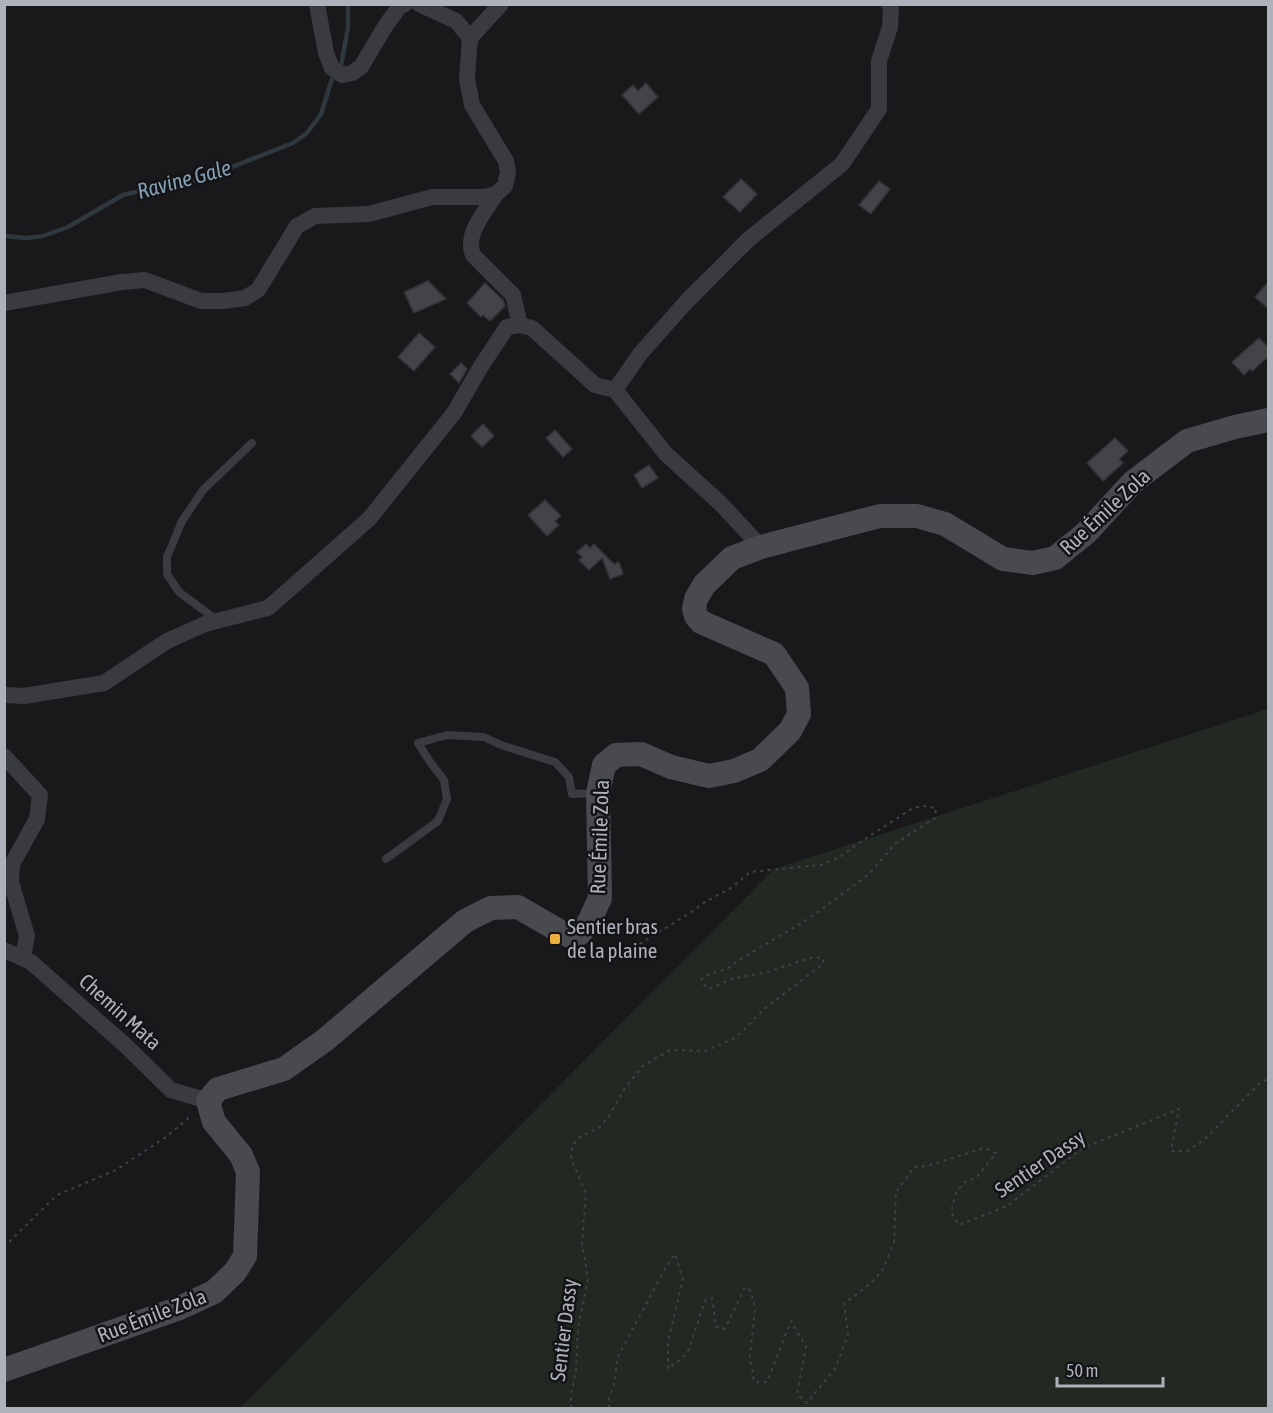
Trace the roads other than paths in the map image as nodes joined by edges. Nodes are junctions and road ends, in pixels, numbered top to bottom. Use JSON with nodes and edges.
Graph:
{"nodes":[{"id":1,"x":317,"y":4,"type":"edge"},
{"id":2,"x":405,"y":4,"type":"edge"},
{"id":3,"x":419,"y":4,"type":"edge"},
{"id":4,"x":501,"y":4,"type":"edge"},
{"id":5,"x":889,"y":4,"type":"edge"},
{"id":6,"x":470,"y":38,"type":"junction"},
{"id":7,"x":496,"y":194,"type":"junction"},
{"id":8,"x":4,"y":303,"type":"edge"},
{"id":9,"x":520,"y":325,"type":"junction"},
{"id":10,"x":615,"y":390,"type":"junction"},
{"id":11,"x":1269,"y":420,"type":"edge"},
{"id":12,"x":252,"y":443,"type":"dead end"},
{"id":13,"x":761,"y":547,"type":"junction"},
{"id":14,"x":218,"y":621,"type":"junction"},
{"id":15,"x":4,"y":695,"type":"edge"},
{"id":16,"x":4,"y":756,"type":"edge"},
{"id":17,"x":598,"y":793,"type":"junction"},
{"id":18,"x":386,"y":859,"type":"dead end"},
{"id":19,"x":4,"y":950,"type":"edge"},
{"id":20,"x":23,"y":957,"type":"junction"},
{"id":21,"x":208,"y":1101,"type":"junction"},
{"id":22,"x":4,"y":1370,"type":"edge"}],
"edges":[{"from":1,"to":2,"type":"street"},
{"from":3,"to":6,"type":"street"},
{"from":4,"to":6,"type":"street"},
{"from":5,"to":10,"type":"street"},
{"from":6,"to":7,"type":"street"},
{"from":7,"to":8,"type":"street"},
{"from":7,"to":9,"type":"street"},
{"from":9,"to":10,"type":"street"},
{"from":9,"to":14,"type":"street"},
{"from":10,"to":13,"type":"street"},
{"from":11,"to":13,"type":"main road","name":"Rue Émile Zola"},
{"from":12,"to":14,"type":"lane"},
{"from":13,"to":17,"type":"main road","name":"Rue Émile Zola"},
{"from":14,"to":15,"type":"street"},
{"from":16,"to":20,"type":"street"},
{"from":17,"to":18,"type":"lane"},
{"from":17,"to":21,"type":"main road","name":"Rue Émile Zola"},
{"from":19,"to":20,"type":"street","name":"Chemin Mata"},
{"from":20,"to":21,"type":"street","name":"Chemin Mata"},
{"from":21,"to":22,"type":"main road","name":"Rue Émile Zola"}]}
